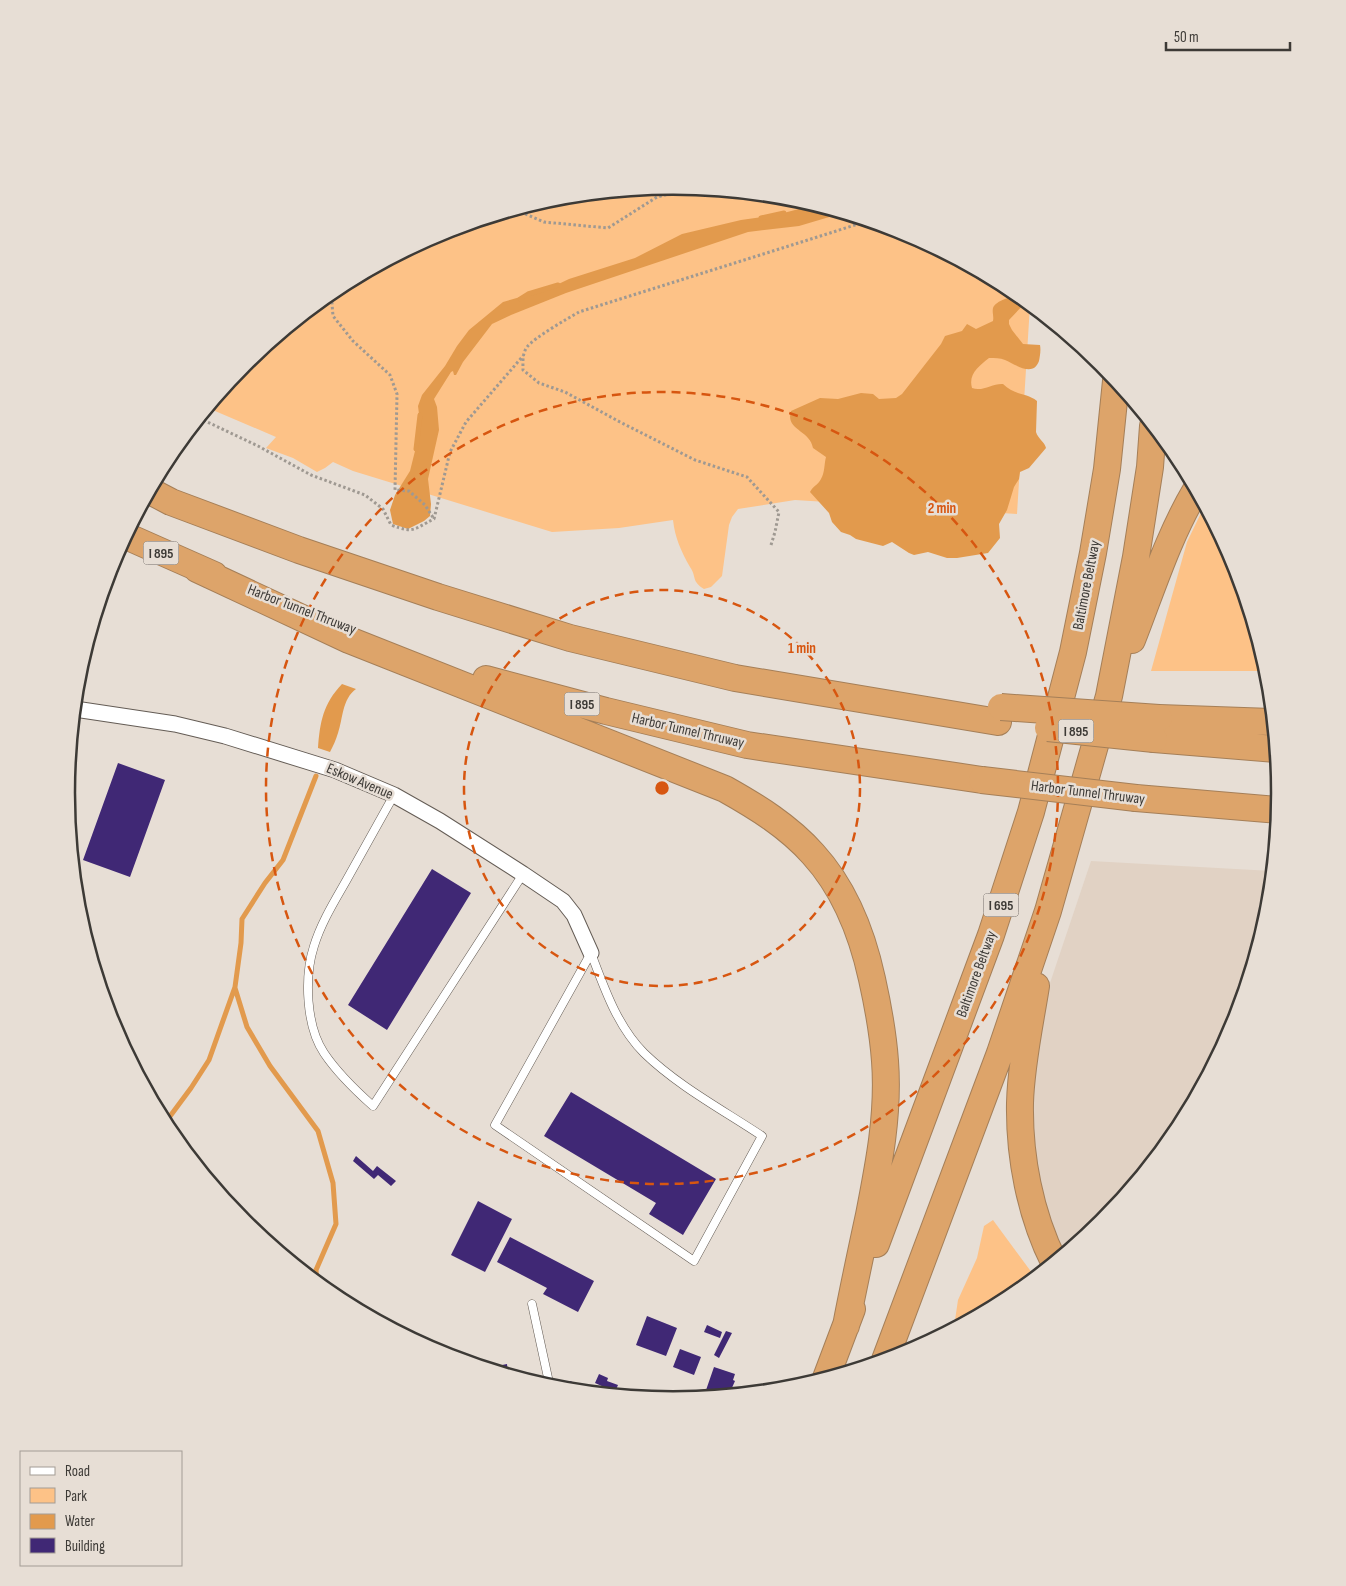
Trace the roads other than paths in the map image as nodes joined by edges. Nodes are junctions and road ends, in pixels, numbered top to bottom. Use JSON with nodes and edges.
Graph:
{"nodes":[{"id":1,"x":1115,"y":390,"type":"edge"},
{"id":2,"x":1152,"y":436,"type":"edge"},
{"id":3,"x":155,"y":494,"type":"edge"},
{"id":4,"x":1192,"y":496,"type":"edge"},
{"id":5,"x":132,"y":539,"type":"edge"},
{"id":6,"x":197,"y":569,"type":"junction"},
{"id":7,"x":1110,"y":696,"type":"junction"},
{"id":8,"x":81,"y":710,"type":"edge"},
{"id":9,"x":1267,"y":722,"type":"edge"},
{"id":10,"x":1156,"y":729,"type":"junction"},
{"id":11,"x":1269,"y":748,"type":"edge"},
{"id":12,"x":394,"y":795,"type":"junction"},
{"id":13,"x":1271,"y":809,"type":"edge"},
{"id":14,"x":523,"y":874,"type":"junction"},
{"id":15,"x":1048,"y":911,"type":"junction"},
{"id":16,"x":591,"y":953,"type":"junction"},
{"id":17,"x":1051,"y":1255,"type":"edge"},
{"id":18,"x":532,"y":1304,"type":"dead end"},
{"id":19,"x":846,"y":1326,"type":"junction"},
{"id":20,"x":889,"y":1350,"type":"edge"},
{"id":21,"x":829,"y":1371,"type":"edge"},
{"id":22,"x":548,"y":1378,"type":"edge"}],
"edges":[{"from":1,"to":19,"type":"highway","name":"Baltimore Beltway","number":"I 695"},
{"from":2,"to":7,"type":"highway"},
{"from":3,"to":10,"type":"highway","number":"I 895","bridge":true},
{"from":4,"to":7,"type":"highway"},
{"from":5,"to":6,"type":"highway","name":"Harbor Tunnel Thruway","number":"I 895"},
{"from":6,"to":13,"type":"highway","name":"Harbor Tunnel Thruway","number":"I 895","bridge":true},
{"from":6,"to":19,"type":"highway"},
{"from":7,"to":15,"type":"highway"},
{"from":8,"to":12,"type":"street","name":"Eskow Avenue"},
{"from":9,"to":10,"type":"highway"},
{"from":10,"to":11,"type":"highway","number":"I 895"},
{"from":12,"to":14,"type":"street","name":"Eskow Avenue"},
{"from":12,"to":14,"type":"lane"},
{"from":14,"to":16,"type":"street","name":"Eskow Avenue"},
{"from":15,"to":17,"type":"highway"},
{"from":15,"to":20,"type":"highway"},
{"from":16,"to":16,"type":"lane"},
{"from":18,"to":22,"type":"lane"},
{"from":19,"to":21,"type":"highway","name":"Baltimore Beltway","number":"I 695"}]}
